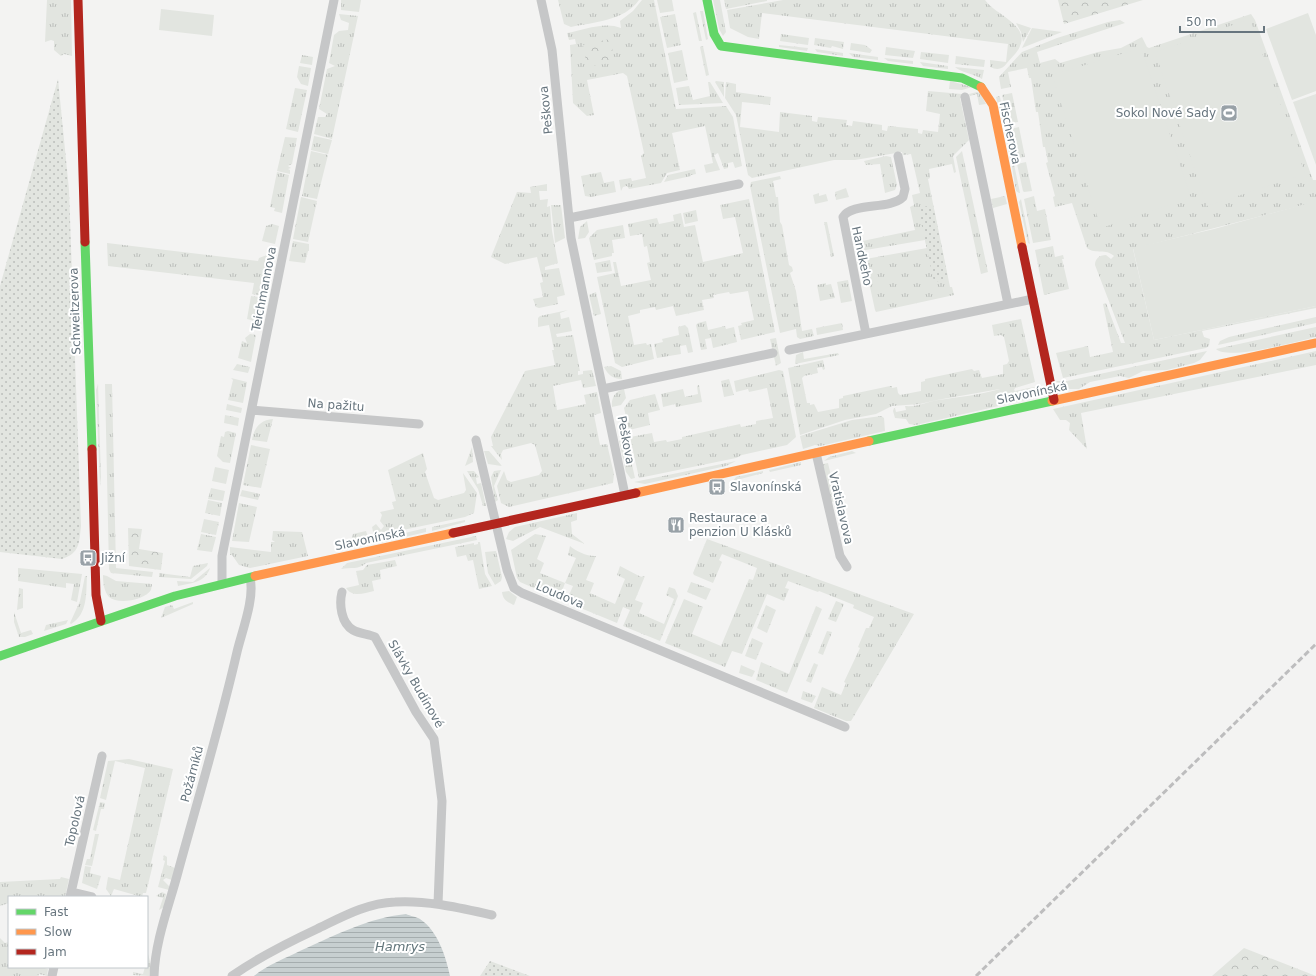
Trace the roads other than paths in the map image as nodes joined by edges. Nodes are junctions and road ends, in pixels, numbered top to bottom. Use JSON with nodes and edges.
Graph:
{"nodes":[{"id":1,"x":78,"y":0,"type":"edge"},
{"id":2,"x":334,"y":0,"type":"edge"},
{"id":3,"x":541,"y":0,"type":"edge"},
{"id":4,"x":707,"y":0,"type":"edge"},
{"id":5,"x":965,"y":97,"type":"dead end"},
{"id":6,"x":898,"y":156,"type":"dead end"},
{"id":7,"x":739,"y":184,"type":"dead end"},
{"id":8,"x":569,"y":218,"type":"junction"},
{"id":9,"x":1033,"y":299,"type":"junction"},
{"id":10,"x":1008,"y":304,"type":"junction"},
{"id":11,"x":866,"y":334,"type":"junction"},
{"id":12,"x":1316,"y":343,"type":"edge"},
{"id":13,"x":790,"y":350,"type":"dead end"},
{"id":14,"x":773,"y":353,"type":"dead end"},
{"id":15,"x":603,"y":389,"type":"junction"},
{"id":16,"x":1054,"y":400,"type":"junction"},
{"id":17,"x":252,"y":410,"type":"junction"},
{"id":18,"x":419,"y":424,"type":"dead end"},
{"id":19,"x":476,"y":440,"type":"dead end"},
{"id":20,"x":816,"y":453,"type":"junction"},
{"id":21,"x":625,"y":495,"type":"junction"},
{"id":22,"x":495,"y":524,"type":"junction"},
{"id":23,"x":847,"y":567,"type":"dead end"},
{"id":24,"x":250,"y":578,"type":"junction"},
{"id":25,"x":222,"y":584,"type":"junction"},
{"id":26,"x":342,"y":592,"type":"dead end"},
{"id":27,"x":101,"y":621,"type":"junction"},
{"id":28,"x":0,"y":656,"type":"edge"},
{"id":29,"x":845,"y":727,"type":"dead end"},
{"id":30,"x":102,"y":756,"type":"dead end"},
{"id":31,"x":70,"y":894,"type":"edge"},
{"id":32,"x":85,"y":896,"type":"edge"},
{"id":33,"x":438,"y":904,"type":"junction"},
{"id":34,"x":492,"y":915,"type":"dead end"},
{"id":35,"x":154,"y":976,"type":"edge"},
{"id":36,"x":232,"y":976,"type":"edge"}],
"edges":[{"from":1,"to":27,"type":"main road","name":"Schweitzerova"},
{"from":2,"to":17,"type":"street","name":"Teichmannova"},
{"from":3,"to":8,"type":"street","name":"Peškova"},
{"from":4,"to":9,"type":"main road","name":"Fischerova"},
{"from":5,"to":10,"type":"street"},
{"from":6,"to":11,"type":"street","name":"Handkeho"},
{"from":7,"to":8,"type":"street"},
{"from":8,"to":15,"type":"street","name":"Peškova"},
{"from":9,"to":10,"type":"street"},
{"from":9,"to":16,"type":"main road","name":"Fischerova"},
{"from":10,"to":11,"type":"street"},
{"from":11,"to":13,"type":"street"},
{"from":12,"to":16,"type":"main road","name":"Slavonínská"},
{"from":14,"to":15,"type":"street"},
{"from":15,"to":21,"type":"street","name":"Peškova"},
{"from":16,"to":20,"type":"main road","name":"Slavonínská"},
{"from":17,"to":18,"type":"street","name":"Na pažitu"},
{"from":17,"to":25,"type":"street","name":"Teichmannova"},
{"from":19,"to":22,"type":"street"},
{"from":20,"to":21,"type":"main road","name":"Slavonínská"},
{"from":20,"to":23,"type":"street","name":"Vratislavova"},
{"from":21,"to":22,"type":"main road","name":"Slavonínská"},
{"from":22,"to":24,"type":"main road","name":"Slavonínská"},
{"from":22,"to":29,"type":"street","name":"Loudova"},
{"from":24,"to":25,"type":"main road"},
{"from":24,"to":35,"type":"street","name":"Požárníků"},
{"from":25,"to":27,"type":"main road"},
{"from":26,"to":33,"type":"street","name":"Slávky Budínové"},
{"from":27,"to":28,"type":"main road"},
{"from":30,"to":31,"type":"street","name":"Topolová"},
{"from":31,"to":32,"type":"street","name":"Topolová"},
{"from":33,"to":34,"type":"street"},
{"from":33,"to":36,"type":"street"}]}
